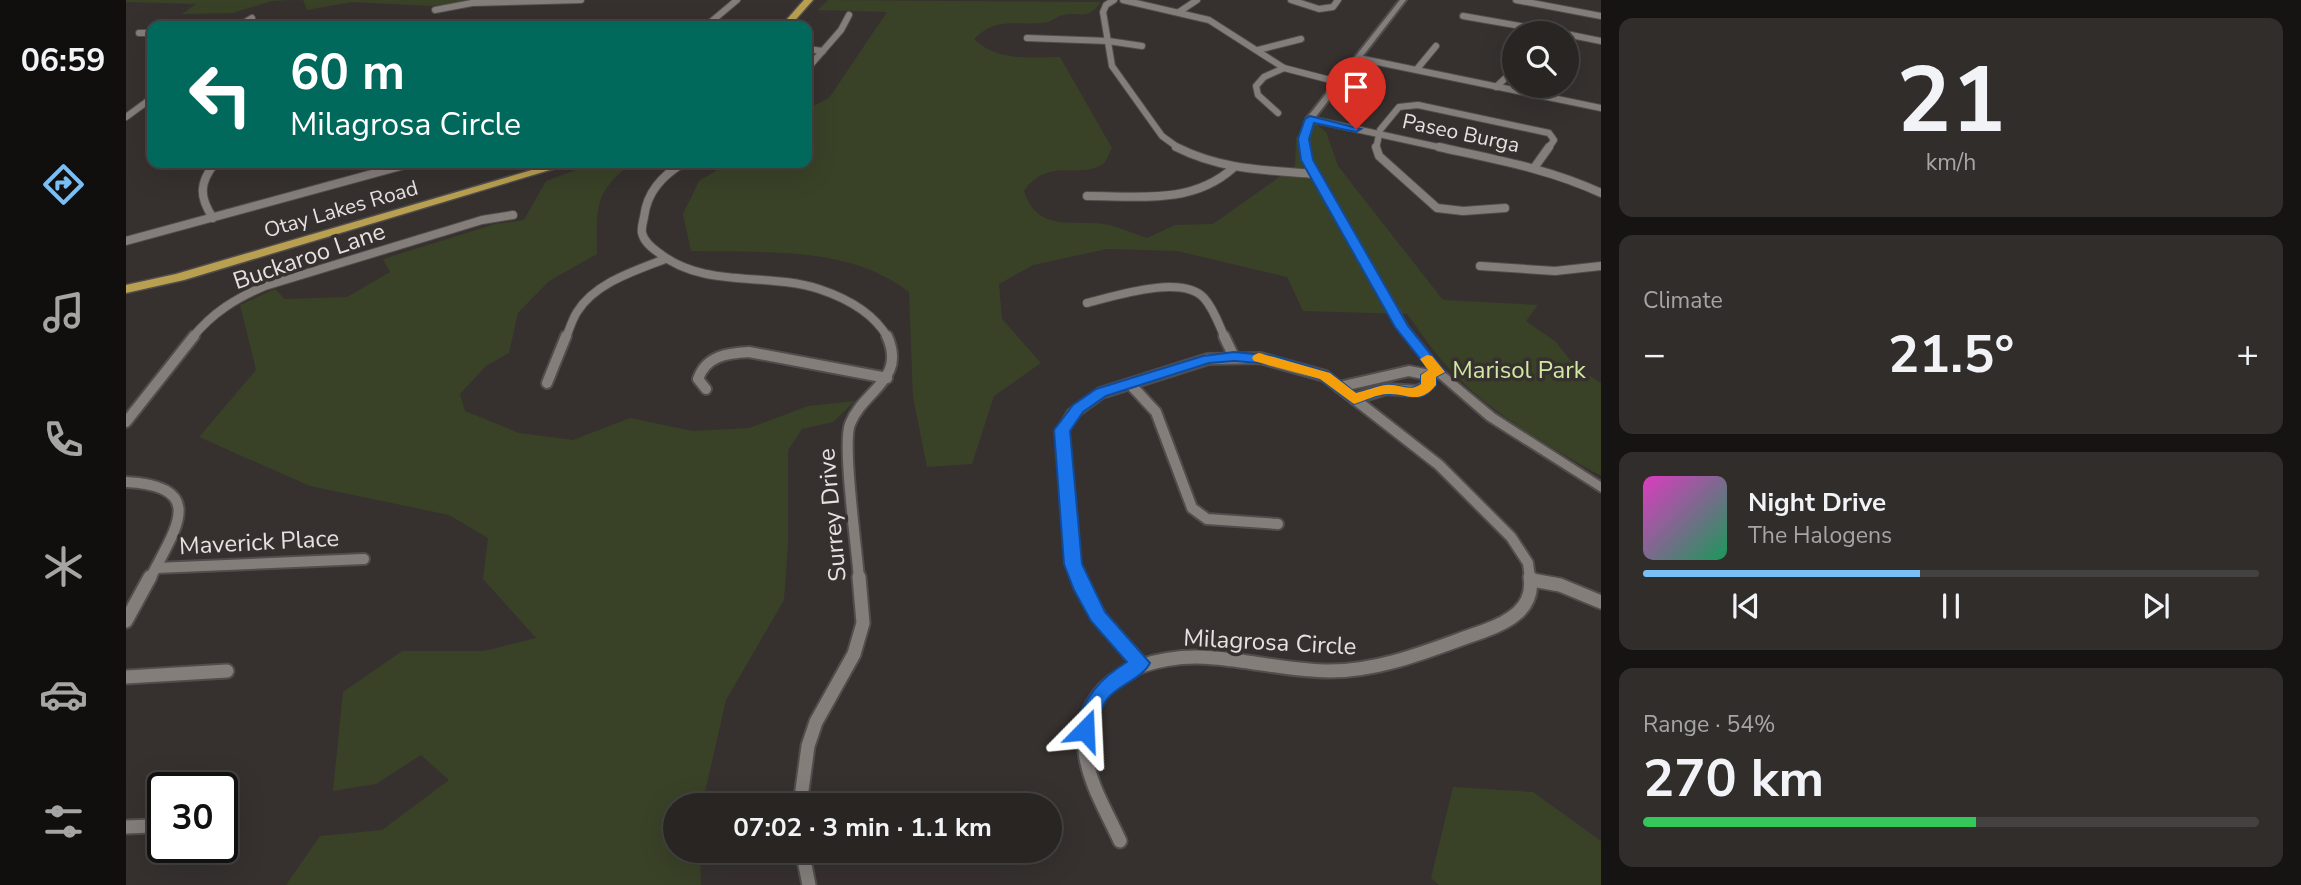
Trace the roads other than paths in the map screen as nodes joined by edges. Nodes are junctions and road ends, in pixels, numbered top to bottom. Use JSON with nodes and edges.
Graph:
{"nodes":[{"id":1,"x":582,"y":0,"type":"edge"},
{"id":2,"x":737,"y":0,"type":"edge"},
{"id":3,"x":809,"y":0,"type":"edge"},
{"id":4,"x":1114,"y":0,"type":"edge"},
{"id":5,"x":1123,"y":0,"type":"edge"},
{"id":6,"x":1196,"y":0,"type":"edge"},
{"id":7,"x":1291,"y":0,"type":"edge"},
{"id":8,"x":1338,"y":0,"type":"edge"},
{"id":9,"x":1403,"y":0,"type":"edge"},
{"id":10,"x":1516,"y":0,"type":"edge"},
{"id":11,"x":1573,"y":1,"type":"edge"},
{"id":12,"x":1565,"y":9,"type":"junction"},
{"id":13,"x":435,"y":10,"type":"dead end"},
{"id":14,"x":1179,"y":12,"type":"junction"},
{"id":15,"x":849,"y":15,"type":"dead end"},
{"id":16,"x":1463,"y":16,"type":"dead end"},
{"id":17,"x":1601,"y":16,"type":"edge"},
{"id":18,"x":252,"y":18,"type":"dead end"},
{"id":19,"x":247,"y":21,"type":"edge"},
{"id":20,"x":712,"y":21,"type":"edge"},
{"id":21,"x":790,"y":21,"type":"edge"},
{"id":22,"x":1502,"y":23,"type":"edge"},
{"id":23,"x":139,"y":33,"type":"dead end"},
{"id":24,"x":147,"y":33,"type":"edge"},
{"id":25,"x":1579,"y":37,"type":"edge"},
{"id":26,"x":1027,"y":38,"type":"dead end"},
{"id":27,"x":1301,"y":39,"type":"dead end"},
{"id":28,"x":1108,"y":41,"type":"junction"},
{"id":29,"x":1601,"y":41,"type":"edge"},
{"id":30,"x":1142,"y":46,"type":"dead end"},
{"id":31,"x":1436,"y":46,"type":"dead end"},
{"id":32,"x":812,"y":50,"type":"edge"},
{"id":33,"x":1258,"y":50,"type":"junction"},
{"id":34,"x":823,"y":51,"type":"junction"},
{"id":35,"x":1358,"y":58,"type":"junction"},
{"id":36,"x":812,"y":63,"type":"edge"},
{"id":37,"x":1284,"y":68,"type":"junction"},
{"id":38,"x":1417,"y":69,"type":"junction"},
{"id":39,"x":1502,"y":81,"type":"edge"},
{"id":40,"x":1338,"y":82,"type":"junction"},
{"id":41,"x":1496,"y":87,"type":"junction"},
{"id":42,"x":147,"y":101,"type":"edge"},
{"id":43,"x":1601,"y":108,"type":"edge"},
{"id":44,"x":1278,"y":113,"type":"dead end"},
{"id":45,"x":126,"y":117,"type":"edge"},
{"id":46,"x":1310,"y":119,"type":"junction"},
{"id":47,"x":1379,"y":133,"type":"junction"},
{"id":48,"x":211,"y":168,"type":"edge"},
{"id":49,"x":394,"y":168,"type":"edge"},
{"id":50,"x":550,"y":168,"type":"edge"},
{"id":51,"x":676,"y":168,"type":"edge"},
{"id":52,"x":1233,"y":168,"type":"junction"},
{"id":53,"x":1535,"y":168,"type":"junction"},
{"id":54,"x":1314,"y":174,"type":"junction"},
{"id":55,"x":1601,"y":193,"type":"edge"},
{"id":56,"x":1087,"y":196,"type":"dead end"},
{"id":57,"x":1505,"y":208,"type":"dead end"},
{"id":58,"x":513,"y":215,"type":"dead end"},
{"id":59,"x":213,"y":218,"type":"junction"},
{"id":60,"x":126,"y":241,"type":"edge"},
{"id":61,"x":665,"y":258,"type":"junction"},
{"id":62,"x":1480,"y":266,"type":"dead end"},
{"id":63,"x":1601,"y":266,"type":"edge"},
{"id":64,"x":126,"y":289,"type":"edge"},
{"id":65,"x":1087,"y":303,"type":"dead end"},
{"id":66,"x":1234,"y":356,"type":"junction"},
{"id":67,"x":1433,"y":373,"type":"junction"},
{"id":68,"x":887,"y":378,"type":"junction"},
{"id":69,"x":1376,"y":378,"type":"junction"},
{"id":70,"x":547,"y":383,"type":"dead end"},
{"id":71,"x":1130,"y":384,"type":"junction"},
{"id":72,"x":1339,"y":387,"type":"junction"},
{"id":73,"x":706,"y":389,"type":"dead end"},
{"id":74,"x":1389,"y":389,"type":"junction"},
{"id":75,"x":1354,"y":399,"type":"junction"},
{"id":76,"x":126,"y":422,"type":"edge"},
{"id":77,"x":126,"y":482,"type":"edge"},
{"id":78,"x":1601,"y":488,"type":"edge"},
{"id":79,"x":1278,"y":524,"type":"dead end"},
{"id":80,"x":364,"y":559,"type":"dead end"},
{"id":81,"x":156,"y":568,"type":"junction"},
{"id":82,"x":1532,"y":580,"type":"junction"},
{"id":83,"x":1601,"y":602,"type":"edge"},
{"id":84,"x":126,"y":621,"type":"edge"},
{"id":85,"x":1140,"y":663,"type":"junction"},
{"id":86,"x":227,"y":671,"type":"dead end"},
{"id":87,"x":126,"y":677,"type":"edge"},
{"id":88,"x":802,"y":793,"type":"edge"},
{"id":89,"x":147,"y":826,"type":"edge"},
{"id":90,"x":126,"y":827,"type":"edge"},
{"id":91,"x":1120,"y":841,"type":"dead end"},
{"id":92,"x":805,"y":863,"type":"edge"},
{"id":93,"x":809,"y":885,"type":"edge"}],
"edges":[{"from":1,"to":13,"type":"street"},
{"from":2,"to":20,"type":"street"},
{"from":3,"to":21,"type":"main road"},
{"from":4,"to":28,"type":"street"},
{"from":5,"to":14,"type":"street"},
{"from":6,"to":14,"type":"street"},
{"from":7,"to":8,"type":"street"},
{"from":9,"to":35,"type":"street"},
{"from":10,"to":12,"type":"street"},
{"from":11,"to":12,"type":"street"},
{"from":12,"to":17,"type":"street"},
{"from":14,"to":33,"type":"street"},
{"from":15,"to":34,"type":"street"},
{"from":16,"to":22,"type":"street"},
{"from":18,"to":19,"type":"street"},
{"from":23,"to":24,"type":"street"},
{"from":25,"to":29,"type":"street"},
{"from":26,"to":28,"type":"street"},
{"from":27,"to":33,"type":"street"},
{"from":28,"to":30,"type":"street"},
{"from":28,"to":52,"type":"street"},
{"from":31,"to":38,"type":"street"},
{"from":32,"to":34,"type":"street"},
{"from":33,"to":37,"type":"street"},
{"from":34,"to":36,"type":"street"},
{"from":35,"to":38,"type":"street"},
{"from":35,"to":40,"type":"street"},
{"from":37,"to":40,"type":"street"},
{"from":37,"to":44,"type":"street"},
{"from":38,"to":41,"type":"street"},
{"from":39,"to":41,"type":"street"},
{"from":40,"to":46,"type":"street"},
{"from":41,"to":43,"type":"street"},
{"from":42,"to":45,"type":"street"},
{"from":46,"to":47,"type":"street","name":"Paseo Burga"},
{"from":46,"to":54,"type":"street"},
{"from":47,"to":53,"type":"street","name":"Paseo Burga"},
{"from":47,"to":53,"type":"street"},
{"from":47,"to":57,"type":"street"},
{"from":48,"to":59,"type":"street"},
{"from":49,"to":59,"type":"street"},
{"from":50,"to":64,"type":"main road","name":"Otay Lakes Road"},
{"from":51,"to":61,"type":"street"},
{"from":52,"to":54,"type":"street"},
{"from":52,"to":56,"type":"street"},
{"from":53,"to":55,"type":"street","name":"Paseo Burga"},
{"from":54,"to":67,"type":"street"},
{"from":58,"to":76,"type":"street","name":"Buckaroo Lane"},
{"from":59,"to":60,"type":"street"},
{"from":61,"to":68,"type":"street"},
{"from":61,"to":70,"type":"street"},
{"from":62,"to":63,"type":"street"},
{"from":65,"to":66,"type":"street"},
{"from":66,"to":71,"type":"street"},
{"from":66,"to":72,"type":"street"},
{"from":67,"to":69,"type":"street"},
{"from":67,"to":74,"type":"street"},
{"from":67,"to":78,"type":"street"},
{"from":68,"to":73,"type":"street"},
{"from":68,"to":88,"type":"street","name":"Surrey Drive"},
{"from":69,"to":72,"type":"street"},
{"from":69,"to":74,"type":"street"},
{"from":71,"to":79,"type":"street"},
{"from":71,"to":85,"type":"street"},
{"from":72,"to":75,"type":"street"},
{"from":74,"to":75,"type":"street"},
{"from":75,"to":82,"type":"street"},
{"from":77,"to":81,"type":"street"},
{"from":80,"to":81,"type":"street","name":"Maverick Place"},
{"from":81,"to":84,"type":"street"},
{"from":82,"to":83,"type":"street"},
{"from":82,"to":85,"type":"street","name":"Milagrosa Circle"},
{"from":85,"to":91,"type":"street"},
{"from":86,"to":87,"type":"street"},
{"from":89,"to":90,"type":"street"},
{"from":92,"to":93,"type":"street"}]}
